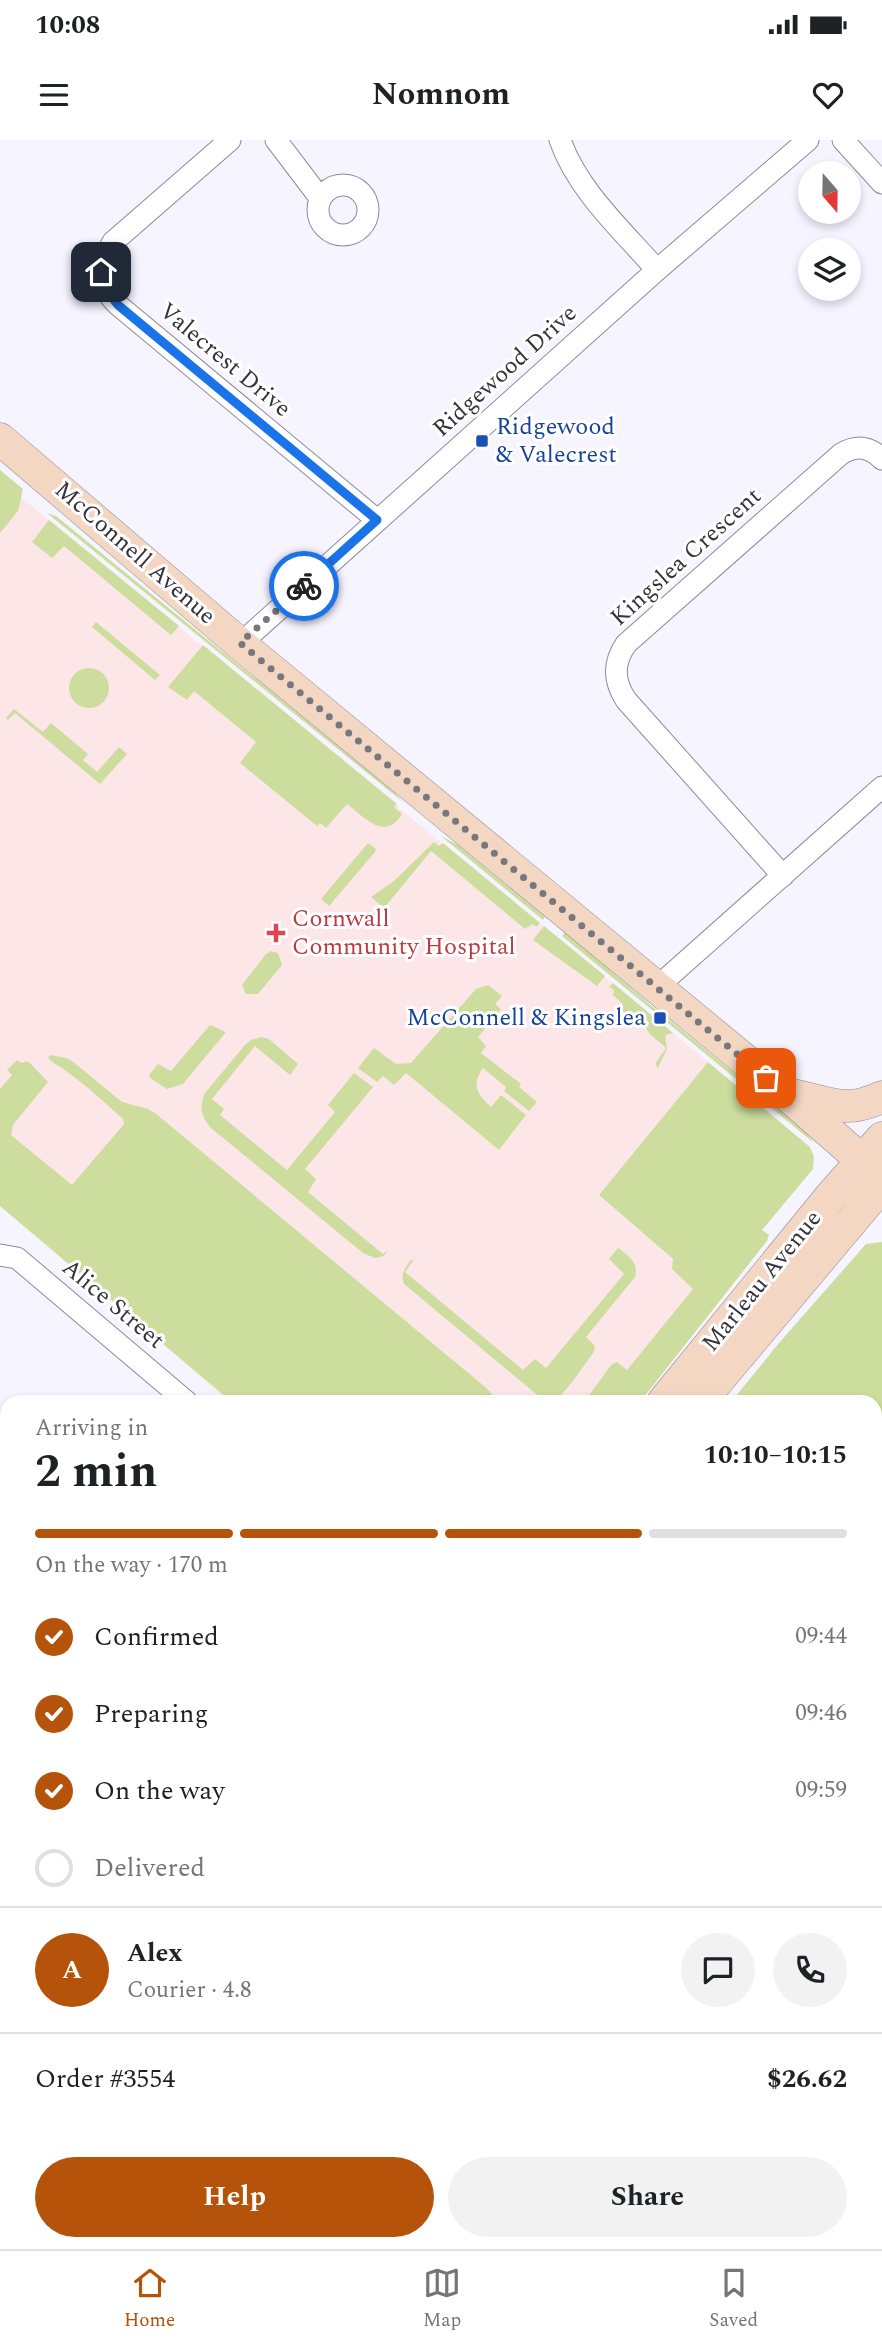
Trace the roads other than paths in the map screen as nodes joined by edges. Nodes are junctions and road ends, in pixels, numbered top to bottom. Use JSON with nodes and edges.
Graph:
{"nodes":[{"id":1,"x":230,"y":140,"type":"edge"},
{"id":2,"x":276,"y":140,"type":"edge"},
{"id":3,"x":560,"y":140,"type":"edge"},
{"id":4,"x":808,"y":140,"type":"edge"},
{"id":5,"x":843,"y":140,"type":"edge"},
{"id":6,"x":882,"y":183,"type":"edge"},
{"id":7,"x":320,"y":198,"type":"dead end"},
{"id":8,"x":657,"y":270,"type":"junction"},
{"id":9,"x":0,"y":439,"type":"edge"},
{"id":10,"x":882,"y":459,"type":"edge"},
{"id":11,"x":377,"y":520,"type":"junction"},
{"id":12,"x":240,"y":643,"type":"junction"},
{"id":13,"x":882,"y":787,"type":"edge"},
{"id":14,"x":783,"y":876,"type":"junction"},
{"id":15,"x":656,"y":988,"type":"junction"},
{"id":16,"x":785,"y":1093,"type":"junction"},
{"id":17,"x":882,"y":1097,"type":"edge"},
{"id":18,"x":882,"y":1138,"type":"edge"},
{"id":19,"x":875,"y":1174,"type":"edge"},
{"id":20,"x":0,"y":1255,"type":"edge"},
{"id":21,"x":179,"y":1395,"type":"edge"},
{"id":22,"x":670,"y":1395,"type":"edge"},
{"id":23,"x":705,"y":1395,"type":"edge"}],
"edges":[{"from":1,"to":11,"type":"street","name":"Valecrest Drive"},
{"from":2,"to":7,"type":"street"},
{"from":3,"to":8,"type":"street"},
{"from":4,"to":8,"type":"street","name":"Ridgewood Drive"},
{"from":5,"to":6,"type":"street"},
{"from":8,"to":11,"type":"street","name":"Ridgewood Drive"},
{"from":9,"to":12,"type":"main road","name":"McConnell Avenue"},
{"from":10,"to":14,"type":"street","name":"Kingslea Crescent"},
{"from":11,"to":12,"type":"street","name":"Ridgewood Drive"},
{"from":12,"to":15,"type":"main road","name":"McConnell Avenue"},
{"from":13,"to":14,"type":"street"},
{"from":14,"to":15,"type":"street"},
{"from":15,"to":16,"type":"main road","name":"McConnell Avenue"},
{"from":16,"to":17,"type":"main road"},
{"from":16,"to":19,"type":"main road","name":"McConnell Avenue"},
{"from":18,"to":19,"type":"main road"},
{"from":19,"to":22,"type":"main road","name":"Marleau Avenue"},
{"from":19,"to":23,"type":"main road","name":"Marleau Avenue"},
{"from":20,"to":21,"type":"street","name":"Alice Street"}]}
